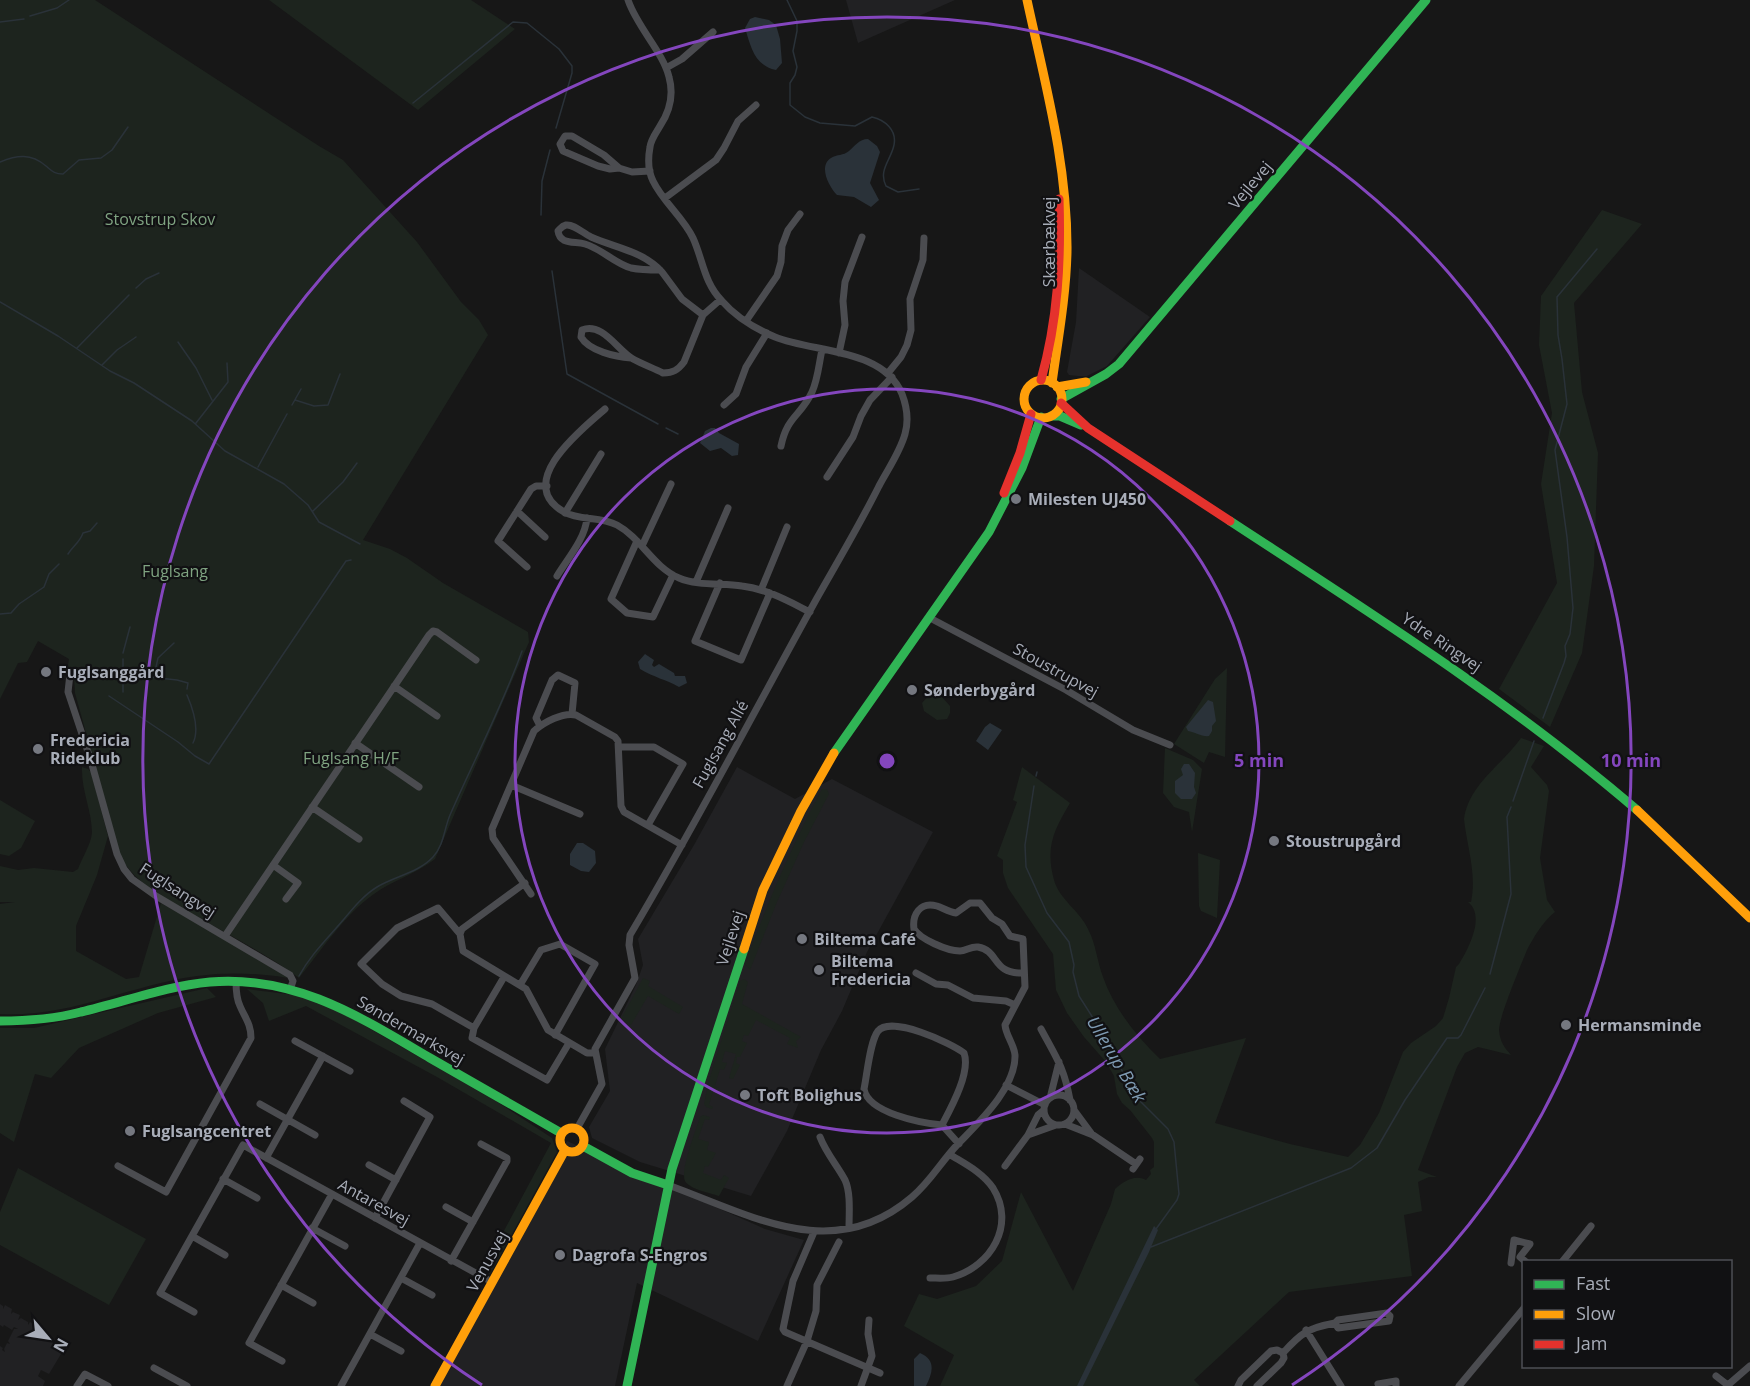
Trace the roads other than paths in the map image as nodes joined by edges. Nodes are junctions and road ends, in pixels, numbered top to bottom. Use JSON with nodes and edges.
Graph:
{"nodes":[{"id":1,"x":628,"y":0,"type":"edge"},
{"id":2,"x":1027,"y":0,"type":"edge"},
{"id":3,"x":1426,"y":0,"type":"edge"},
{"id":4,"x":713,"y":32,"type":"dead end"},
{"id":5,"x":666,"y":68,"type":"junction"},
{"id":6,"x":1048,"y":101,"type":"junction"},
{"id":7,"x":756,"y":105,"type":"dead end"},
{"id":8,"x":619,"y":168,"type":"junction"},
{"id":9,"x":650,"y":171,"type":"junction"},
{"id":10,"x":665,"y":198,"type":"junction"},
{"id":11,"x":800,"y":214,"type":"dead end"},
{"id":12,"x":862,"y":237,"type":"dead end"},
{"id":13,"x":924,"y":238,"type":"dead end"},
{"id":14,"x":614,"y":244,"type":"junction"},
{"id":15,"x":609,"y":257,"type":"junction"},
{"id":16,"x":660,"y":270,"type":"junction"},
{"id":17,"x":720,"y":300,"type":"junction"},
{"id":18,"x":703,"y":315,"type":"junction"},
{"id":19,"x":746,"y":321,"type":"junction"},
{"id":20,"x":767,"y":333,"type":"junction"},
{"id":21,"x":822,"y":350,"type":"junction"},
{"id":22,"x":838,"y":353,"type":"junction"},
{"id":23,"x":631,"y":358,"type":"junction"},
{"id":24,"x":890,"y":375,"type":"junction"},
{"id":25,"x":1041,"y":380,"type":"junction"},
{"id":26,"x":1091,"y":382,"type":"junction"},
{"id":27,"x":1055,"y":385,"type":"junction"},
{"id":28,"x":1061,"y":401,"type":"junction"},
{"id":29,"x":724,"y":405,"type":"dead end"},
{"id":30,"x":606,"y":409,"type":"dead end"},
{"id":31,"x":1032,"y":414,"type":"junction"},
{"id":32,"x":1046,"y":416,"type":"junction"},
{"id":33,"x":1088,"y":428,"type":"junction"},
{"id":34,"x":781,"y":446,"type":"dead end"},
{"id":35,"x":600,"y":454,"type":"dead end"},
{"id":36,"x":827,"y":477,"type":"dead end"},
{"id":37,"x":671,"y":484,"type":"dead end"},
{"id":38,"x":547,"y":486,"type":"junction"},
{"id":39,"x":728,"y":508,"type":"dead end"},
{"id":40,"x":517,"y":511,"type":"junction"},
{"id":41,"x":565,"y":513,"type":"junction"},
{"id":42,"x":587,"y":518,"type":"junction"},
{"id":43,"x":787,"y":527,"type":"dead end"},
{"id":44,"x":545,"y":537,"type":"dead end"},
{"id":45,"x":640,"y":543,"type":"junction"},
{"id":46,"x":976,"y":548,"type":"junction"},
{"id":47,"x":527,"y":567,"type":"dead end"},
{"id":48,"x":673,"y":575,"type":"junction"},
{"id":49,"x":557,"y":576,"type":"dead end"},
{"id":50,"x":696,"y":582,"type":"junction"},
{"id":51,"x":720,"y":583,"type":"junction"},
{"id":52,"x":761,"y":590,"type":"junction"},
{"id":53,"x":770,"y":593,"type":"junction"},
{"id":54,"x":810,"y":612,"type":"junction"},
{"id":55,"x":930,"y":618,"type":"junction"},
{"id":56,"x":476,"y":660,"type":"dead end"},
{"id":57,"x":70,"y":674,"type":"dead end"},
{"id":58,"x":394,"y":686,"type":"junction"},
{"id":59,"x":572,"y":714,"type":"junction"},
{"id":60,"x":437,"y":716,"type":"dead end"},
{"id":61,"x":540,"y":726,"type":"junction"},
{"id":62,"x":355,"y":743,"type":"junction"},
{"id":63,"x":1170,"y":745,"type":"dead end"},
{"id":64,"x":620,"y":747,"type":"junction"},
{"id":65,"x":511,"y":785,"type":"junction"},
{"id":66,"x":419,"y":787,"type":"dead end"},
{"id":67,"x":312,"y":807,"type":"junction"},
{"id":68,"x":580,"y":814,"type":"dead end"},
{"id":69,"x":648,"y":825,"type":"junction"},
{"id":70,"x":359,"y":839,"type":"dead end"},
{"id":71,"x":682,"y":845,"type":"junction"},
{"id":72,"x":273,"y":865,"type":"junction"},
{"id":73,"x":525,"y":883,"type":"junction"},
{"id":74,"x":531,"y":894,"type":"dead end"},
{"id":75,"x":286,"y":899,"type":"dead end"},
{"id":76,"x":1750,"y":918,"type":"edge"},
{"id":77,"x":460,"y":934,"type":"junction"},
{"id":78,"x":225,"y":936,"type":"junction"},
{"id":79,"x":916,"y":973,"type":"dead end"},
{"id":80,"x":1024,"y":973,"type":"junction"},
{"id":81,"x":504,"y":977,"type":"junction"},
{"id":82,"x":236,"y":981,"type":"junction"},
{"id":83,"x":520,"y":985,"type":"junction"},
{"id":84,"x":291,"y":987,"type":"junction"},
{"id":85,"x":1015,"y":1005,"type":"junction"},
{"id":86,"x":0,"y":1021,"type":"edge"},
{"id":87,"x":474,"y":1028,"type":"junction"},
{"id":88,"x":1041,"y":1029,"type":"dead end"},
{"id":89,"x":555,"y":1035,"type":"junction"},
{"id":90,"x":295,"y":1041,"type":"dead end"},
{"id":91,"x":569,"y":1043,"type":"junction"},
{"id":92,"x":595,"y":1053,"type":"junction"},
{"id":93,"x":323,"y":1056,"type":"junction"},
{"id":94,"x":1059,"y":1060,"type":"junction"},
{"id":95,"x":350,"y":1071,"type":"dead end"},
{"id":96,"x":1006,"y":1085,"type":"junction"},
{"id":97,"x":1050,"y":1098,"type":"junction"},
{"id":98,"x":1070,"y":1100,"type":"junction"},
{"id":99,"x":404,"y":1101,"type":"dead end"},
{"id":100,"x":260,"y":1104,"type":"dead end"},
{"id":101,"x":1045,"y":1108,"type":"junction"},
{"id":102,"x":1074,"y":1110,"type":"junction"},
{"id":103,"x":288,"y":1119,"type":"junction"},
{"id":104,"x":1065,"y":1124,"type":"junction"},
{"id":105,"x":942,"y":1125,"type":"junction"},
{"id":106,"x":1056,"y":1125,"type":"junction"},
{"id":107,"x":578,"y":1127,"type":"junction"},
{"id":108,"x":561,"y":1133,"type":"junction"},
{"id":109,"x":315,"y":1135,"type":"dead end"},
{"id":110,"x":1028,"y":1135,"type":"junction"},
{"id":111,"x":1093,"y":1135,"type":"junction"},
{"id":112,"x":820,"y":1137,"type":"dead end"},
{"id":113,"x":481,"y":1144,"type":"dead end"},
{"id":114,"x":959,"y":1144,"type":"junction"},
{"id":115,"x":583,"y":1146,"type":"junction"},
{"id":116,"x":566,"y":1150,"type":"junction"},
{"id":117,"x":949,"y":1154,"type":"junction"},
{"id":118,"x":266,"y":1158,"type":"junction"},
{"id":119,"x":1136,"y":1164,"type":"dead end"},
{"id":120,"x":369,"y":1165,"type":"dead end"},
{"id":121,"x":118,"y":1166,"type":"dead end"},
{"id":122,"x":1005,"y":1166,"type":"dead end"},
{"id":123,"x":223,"y":1179,"type":"junction"},
{"id":124,"x":396,"y":1180,"type":"junction"},
{"id":125,"x":668,"y":1185,"type":"junction"},
{"id":126,"x":332,"y":1194,"type":"junction"},
{"id":127,"x":257,"y":1198,"type":"dead end"},
{"id":128,"x":446,"y":1207,"type":"dead end"},
{"id":129,"x":375,"y":1218,"type":"junction"},
{"id":130,"x":473,"y":1222,"type":"junction"},
{"id":131,"x":1591,"y":1226,"type":"dead end"},
{"id":132,"x":312,"y":1228,"type":"junction"},
{"id":133,"x":849,"y":1228,"type":"junction"},
{"id":134,"x":814,"y":1232,"type":"junction"},
{"id":135,"x":192,"y":1236,"type":"junction"},
{"id":136,"x":839,"y":1242,"type":"dead end"},
{"id":137,"x":420,"y":1243,"type":"junction"},
{"id":138,"x":345,"y":1246,"type":"dead end"},
{"id":139,"x":225,"y":1255,"type":"dead end"},
{"id":140,"x":1564,"y":1260,"type":"edge"},
{"id":141,"x":452,"y":1261,"type":"junction"},
{"id":142,"x":401,"y":1278,"type":"junction"},
{"id":143,"x":930,"y":1278,"type":"dead end"},
{"id":144,"x":492,"y":1282,"type":"junction"},
{"id":145,"x":281,"y":1285,"type":"junction"},
{"id":146,"x":432,"y":1295,"type":"dead end"},
{"id":147,"x":313,"y":1303,"type":"dead end"},
{"id":148,"x":1522,"y":1310,"type":"edge"},
{"id":149,"x":194,"y":1312,"type":"dead end"},
{"id":150,"x":869,"y":1320,"type":"dead end"},
{"id":151,"x":1335,"y":1323,"type":"junction"},
{"id":152,"x":1306,"y":1330,"type":"junction"},
{"id":153,"x":370,"y":1334,"type":"junction"},
{"id":154,"x":807,"y":1341,"type":"junction"},
{"id":155,"x":401,"y":1352,"type":"dead end"},
{"id":156,"x":1283,"y":1353,"type":"junction"},
{"id":157,"x":282,"y":1361,"type":"dead end"},
{"id":158,"x":1750,"y":1366,"type":"edge"},
{"id":159,"x":154,"y":1368,"type":"dead end"},
{"id":160,"x":868,"y":1368,"type":"junction"},
{"id":161,"x":880,"y":1373,"type":"dead end"},
{"id":162,"x":1716,"y":1376,"type":"dead end"},
{"id":163,"x":1725,"y":1385,"type":"edge"},
{"id":164,"x":77,"y":1386,"type":"edge"},
{"id":165,"x":108,"y":1386,"type":"edge"},
{"id":166,"x":187,"y":1386,"type":"edge"},
{"id":167,"x":341,"y":1386,"type":"edge"},
{"id":168,"x":435,"y":1386,"type":"edge"},
{"id":169,"x":627,"y":1386,"type":"edge"},
{"id":170,"x":787,"y":1386,"type":"edge"},
{"id":171,"x":861,"y":1386,"type":"edge"},
{"id":172,"x":1238,"y":1386,"type":"edge"},
{"id":173,"x":1257,"y":1386,"type":"edge"},
{"id":174,"x":1341,"y":1386,"type":"edge"},
{"id":175,"x":1379,"y":1386,"type":"edge"},
{"id":176,"x":1396,"y":1386,"type":"edge"},
{"id":177,"x":1459,"y":1386,"type":"edge"}],
"edges":[{"from":1,"to":5,"type":"street"},
{"from":2,"to":6,"type":"street","name":"Skærbækvej"},
{"from":3,"to":26,"type":"street","name":"Vejlevej"},
{"from":4,"to":5,"type":"street"},
{"from":5,"to":9,"type":"street"},
{"from":6,"to":25,"type":"street","name":"Skærbækvej"},
{"from":6,"to":27,"type":"street","name":"Skærbækvej"},
{"from":7,"to":10,"type":"street"},
{"from":8,"to":8,"type":"street"},
{"from":8,"to":9,"type":"street"},
{"from":9,"to":10,"type":"street"},
{"from":10,"to":17,"type":"street"},
{"from":11,"to":19,"type":"street"},
{"from":12,"to":22,"type":"street"},
{"from":13,"to":24,"type":"street"},
{"from":14,"to":15,"type":"street"},
{"from":14,"to":15,"type":"street"},
{"from":14,"to":16,"type":"street"},
{"from":15,"to":16,"type":"street"},
{"from":16,"to":18,"type":"street"},
{"from":17,"to":18,"type":"street"},
{"from":17,"to":19,"type":"street"},
{"from":18,"to":23,"type":"street"},
{"from":19,"to":20,"type":"street"},
{"from":20,"to":21,"type":"street"},
{"from":20,"to":29,"type":"street"},
{"from":21,"to":22,"type":"street"},
{"from":21,"to":34,"type":"street"},
{"from":22,"to":24,"type":"street"},
{"from":23,"to":23,"type":"street"},
{"from":24,"to":36,"type":"street"},
{"from":24,"to":54,"type":"street","name":"Fuglsang Allé"},
{"from":25,"to":27,"type":"street"},
{"from":25,"to":31,"type":"street"},
{"from":26,"to":27,"type":"street","name":"Vejlevej"},
{"from":26,"to":28,"type":"street","name":"Vejlevej"},
{"from":27,"to":28,"type":"street"},
{"from":28,"to":32,"type":"street"},
{"from":28,"to":33,"type":"street","name":"Ydre Ringvej"},
{"from":30,"to":38,"type":"street"},
{"from":31,"to":32,"type":"street"},
{"from":31,"to":46,"type":"street","name":"Vejlevej"},
{"from":32,"to":33,"type":"street","name":"Ydre Ringvej"},
{"from":32,"to":46,"type":"street","name":"Vejlevej"},
{"from":33,"to":76,"type":"street","name":"Ydre Ringvej"},
{"from":35,"to":41,"type":"street"},
{"from":37,"to":45,"type":"street"},
{"from":38,"to":40,"type":"street"},
{"from":38,"to":41,"type":"street"},
{"from":39,"to":50,"type":"street"},
{"from":40,"to":44,"type":"street"},
{"from":40,"to":47,"type":"street"},
{"from":41,"to":42,"type":"street"},
{"from":42,"to":45,"type":"street"},
{"from":42,"to":49,"type":"street"},
{"from":43,"to":52,"type":"street"},
{"from":45,"to":48,"type":"street"},
{"from":45,"to":48,"type":"street"},
{"from":46,"to":55,"type":"street","name":"Vejlevej"},
{"from":48,"to":50,"type":"street"},
{"from":50,"to":51,"type":"street"},
{"from":51,"to":52,"type":"street"},
{"from":51,"to":53,"type":"street"},
{"from":52,"to":53,"type":"street"},
{"from":53,"to":54,"type":"street"},
{"from":54,"to":71,"type":"street","name":"Fuglsang Allé"},
{"from":55,"to":63,"type":"street","name":"Stoustrupvej"},
{"from":55,"to":125,"type":"street","name":"Vejlevej"},
{"from":56,"to":58,"type":"street"},
{"from":57,"to":78,"type":"street","name":"Fuglsangvej"},
{"from":58,"to":60,"type":"street"},
{"from":58,"to":62,"type":"street"},
{"from":59,"to":61,"type":"street"},
{"from":59,"to":61,"type":"street"},
{"from":59,"to":64,"type":"street"},
{"from":61,"to":65,"type":"street"},
{"from":62,"to":66,"type":"street"},
{"from":62,"to":67,"type":"street"},
{"from":64,"to":69,"type":"street"},
{"from":64,"to":69,"type":"street"},
{"from":65,"to":68,"type":"street"},
{"from":65,"to":73,"type":"street"},
{"from":67,"to":70,"type":"street"},
{"from":67,"to":72,"type":"street"},
{"from":69,"to":71,"type":"street"},
{"from":71,"to":92,"type":"street","name":"Fuglsang Allé"},
{"from":72,"to":75,"type":"street"},
{"from":72,"to":78,"type":"street"},
{"from":73,"to":74,"type":"street"},
{"from":73,"to":77,"type":"street"},
{"from":77,"to":81,"type":"street"},
{"from":77,"to":87,"type":"street"},
{"from":78,"to":84,"type":"street","name":"Fuglsangvej"},
{"from":79,"to":85,"type":"street"},
{"from":80,"to":80,"type":"street"},
{"from":80,"to":85,"type":"street"},
{"from":81,"to":83,"type":"street"},
{"from":81,"to":87,"type":"street"},
{"from":82,"to":84,"type":"street","name":"Søndermarksvej"},
{"from":82,"to":86,"type":"street","name":"Søndermarksvej"},
{"from":82,"to":121,"type":"street"},
{"from":83,"to":89,"type":"street"},
{"from":83,"to":89,"type":"street"},
{"from":84,"to":108,"type":"street","name":"Søndermarksvej"},
{"from":85,"to":96,"type":"street"},
{"from":87,"to":91,"type":"street"},
{"from":88,"to":94,"type":"street"},
{"from":89,"to":91,"type":"street"},
{"from":90,"to":93,"type":"street"},
{"from":91,"to":92,"type":"street"},
{"from":92,"to":107,"type":"street"},
{"from":93,"to":95,"type":"street"},
{"from":93,"to":103,"type":"street"},
{"from":94,"to":97,"type":"street"},
{"from":94,"to":98,"type":"street"},
{"from":96,"to":101,"type":"street"},
{"from":96,"to":114,"type":"street"},
{"from":97,"to":98,"type":"street"},
{"from":97,"to":101,"type":"street"},
{"from":98,"to":102,"type":"street"},
{"from":99,"to":124,"type":"street"},
{"from":100,"to":103,"type":"street"},
{"from":101,"to":106,"type":"street"},
{"from":101,"to":110,"type":"street"},
{"from":102,"to":104,"type":"street"},
{"from":102,"to":111,"type":"street"},
{"from":103,"to":109,"type":"street"},
{"from":103,"to":118,"type":"street"},
{"from":104,"to":106,"type":"street"},
{"from":104,"to":111,"type":"street"},
{"from":105,"to":105,"type":"street"},
{"from":105,"to":114,"type":"street"},
{"from":106,"to":110,"type":"street"},
{"from":107,"to":108,"type":"street"},
{"from":107,"to":115,"type":"street"},
{"from":108,"to":116,"type":"street"},
{"from":110,"to":122,"type":"street"},
{"from":111,"to":119,"type":"street"},
{"from":112,"to":133,"type":"street"},
{"from":113,"to":130,"type":"street"},
{"from":114,"to":117,"type":"street"},
{"from":115,"to":116,"type":"street"},
{"from":115,"to":125,"type":"street"},
{"from":116,"to":144,"type":"street","name":"Venusvej"},
{"from":117,"to":133,"type":"street"},
{"from":117,"to":143,"type":"street"},
{"from":118,"to":123,"type":"street","name":"Antaresvej"},
{"from":118,"to":126,"type":"street","name":"Antaresvej"},
{"from":120,"to":124,"type":"street"},
{"from":123,"to":127,"type":"street"},
{"from":123,"to":135,"type":"street"},
{"from":124,"to":129,"type":"street"},
{"from":125,"to":134,"type":"street"},
{"from":125,"to":169,"type":"street","name":"Vejlevej"},
{"from":126,"to":129,"type":"street","name":"Antaresvej"},
{"from":126,"to":132,"type":"street"},
{"from":128,"to":130,"type":"street"},
{"from":129,"to":137,"type":"street","name":"Antaresvej"},
{"from":130,"to":141,"type":"street"},
{"from":131,"to":140,"type":"street"},
{"from":132,"to":138,"type":"street"},
{"from":132,"to":145,"type":"street"},
{"from":133,"to":134,"type":"street"},
{"from":134,"to":154,"type":"street"},
{"from":135,"to":139,"type":"street"},
{"from":135,"to":149,"type":"street"},
{"from":136,"to":154,"type":"street"},
{"from":137,"to":141,"type":"street","name":"Antaresvej"},
{"from":137,"to":142,"type":"street"},
{"from":141,"to":144,"type":"street","name":"Antaresvej"},
{"from":142,"to":146,"type":"street"},
{"from":142,"to":153,"type":"street"},
{"from":144,"to":168,"type":"street","name":"Venusvej"},
{"from":145,"to":147,"type":"street"},
{"from":145,"to":157,"type":"street"},
{"from":148,"to":177,"type":"street"},
{"from":150,"to":160,"type":"street"},
{"from":151,"to":151,"type":"street"},
{"from":151,"to":152,"type":"street"},
{"from":152,"to":156,"type":"street"},
{"from":152,"to":174,"type":"street"},
{"from":153,"to":155,"type":"street"},
{"from":153,"to":167,"type":"street"},
{"from":154,"to":160,"type":"street"},
{"from":154,"to":170,"type":"street"},
{"from":156,"to":172,"type":"street"},
{"from":156,"to":173,"type":"street"},
{"from":158,"to":163,"type":"street"},
{"from":159,"to":166,"type":"street"},
{"from":160,"to":161,"type":"street"},
{"from":160,"to":171,"type":"street"},
{"from":162,"to":163,"type":"street"},
{"from":164,"to":165,"type":"street"},
{"from":175,"to":176,"type":"street"}]}
